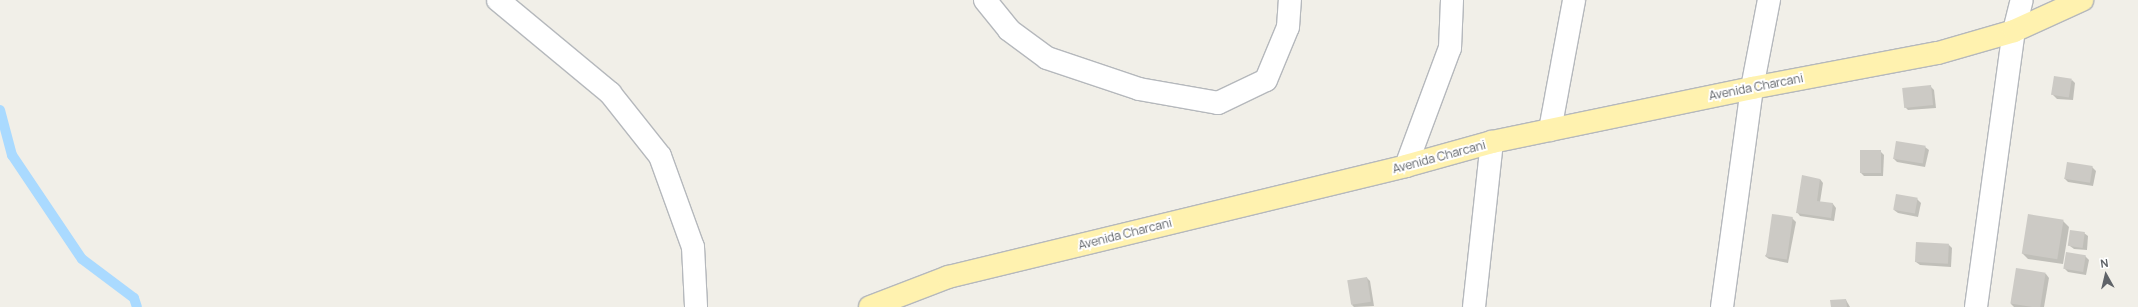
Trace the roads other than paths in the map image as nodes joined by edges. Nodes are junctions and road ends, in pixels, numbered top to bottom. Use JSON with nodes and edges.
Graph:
{"nodes":[{"id":1,"x":498,"y":0,"type":"edge"},
{"id":2,"x":985,"y":0,"type":"edge"},
{"id":3,"x":1290,"y":0,"type":"edge"},
{"id":4,"x":1452,"y":0,"type":"edge"},
{"id":5,"x":1574,"y":0,"type":"edge"},
{"id":6,"x":1769,"y":0,"type":"edge"},
{"id":7,"x":2022,"y":0,"type":"edge"},
{"id":8,"x":2082,"y":0,"type":"edge"},
{"id":9,"x":2014,"y":31,"type":"junction"},
{"id":10,"x":1752,"y":88,"type":"junction"},
{"id":11,"x":1550,"y":130,"type":"junction"},
{"id":12,"x":1492,"y":142,"type":"junction"},
{"id":13,"x":1406,"y":166,"type":"junction"},
{"id":14,"x":696,"y":307,"type":"edge"},
{"id":15,"x":870,"y":307,"type":"edge"},
{"id":16,"x":1474,"y":307,"type":"edge"},
{"id":17,"x":1722,"y":307,"type":"edge"},
{"id":18,"x":1976,"y":307,"type":"edge"}],
"edges":[{"from":1,"to":14,"type":"street"},
{"from":2,"to":3,"type":"street"},
{"from":4,"to":13,"type":"street"},
{"from":5,"to":11,"type":"street"},
{"from":6,"to":10,"type":"street"},
{"from":7,"to":9,"type":"street"},
{"from":8,"to":9,"type":"main road","name":"Avenida Charcani"},
{"from":9,"to":10,"type":"main road","name":"Avenida Charcani"},
{"from":9,"to":18,"type":"street"},
{"from":10,"to":11,"type":"main road","name":"Avenida Charcani"},
{"from":10,"to":17,"type":"street"},
{"from":11,"to":12,"type":"main road","name":"Avenida Charcani"},
{"from":12,"to":13,"type":"main road","name":"Avenida Charcani"},
{"from":12,"to":16,"type":"street"},
{"from":13,"to":15,"type":"main road","name":"Avenida Charcani"}]}
